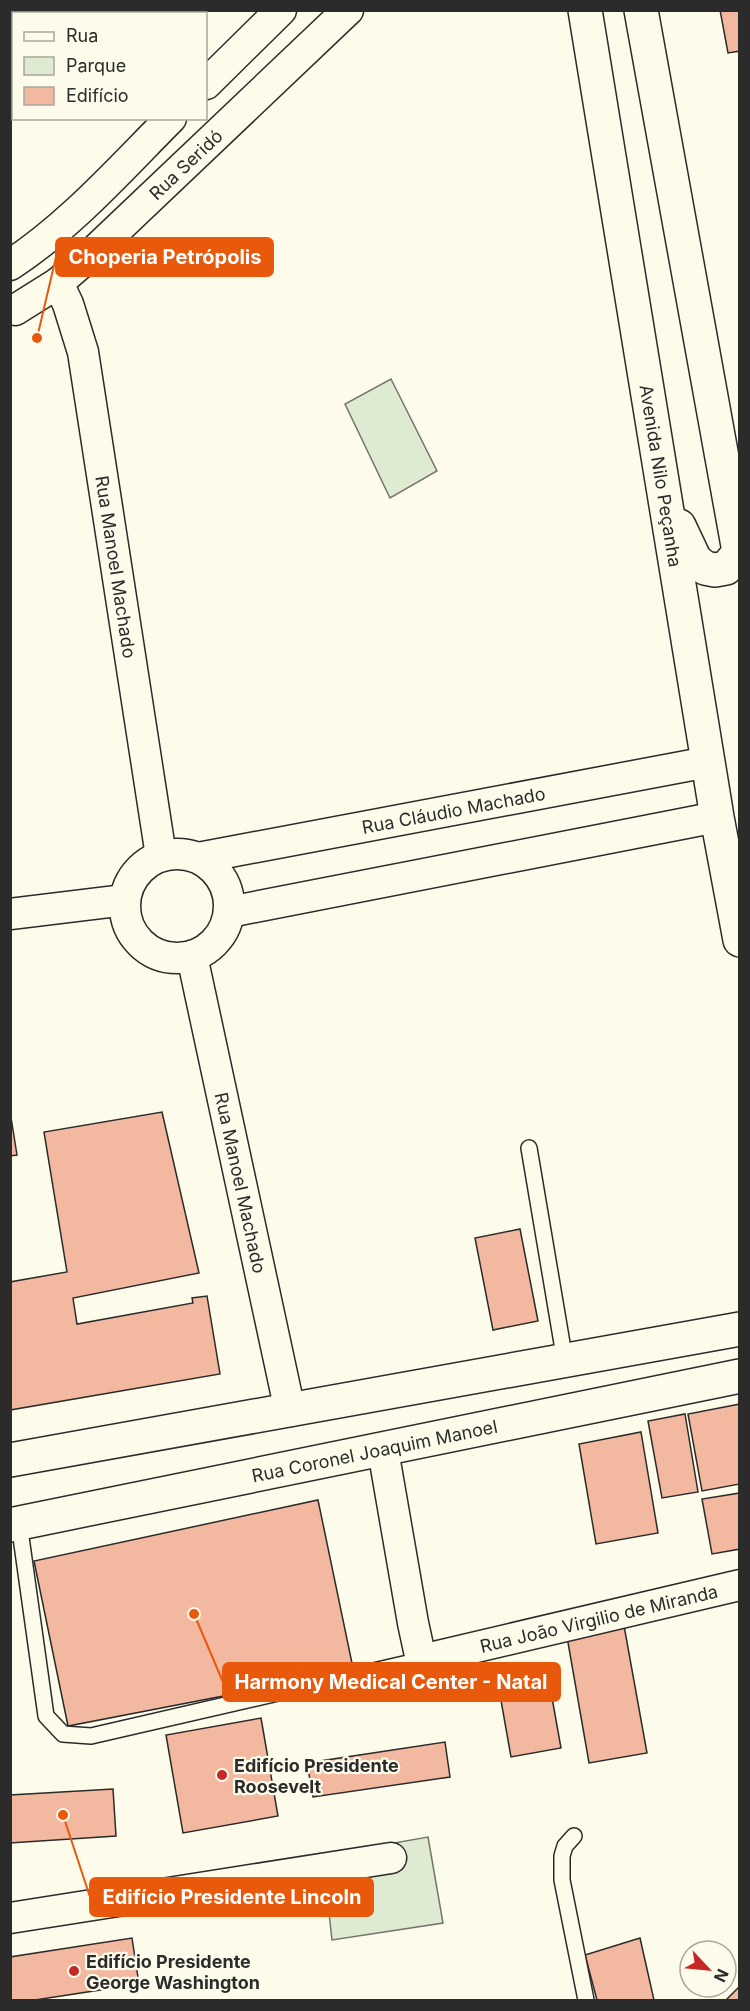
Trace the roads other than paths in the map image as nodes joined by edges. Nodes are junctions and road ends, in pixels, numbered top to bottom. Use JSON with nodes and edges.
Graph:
{"nodes":[{"id":1,"x":281,"y":10,"type":"edge"},
{"id":2,"x":348,"y":10,"type":"edge"},
{"id":3,"x":585,"y":10,"type":"edge"},
{"id":4,"x":641,"y":10,"type":"edge"},
{"id":5,"x":212,"y":78,"type":"edge"},
{"id":6,"x":250,"y":103,"type":"junction"},
{"id":7,"x":169,"y":120,"type":"edge"},
{"id":8,"x":10,"y":265,"type":"edge"},
{"id":9,"x":10,"y":270,"type":"edge"},
{"id":10,"x":58,"y":283,"type":"junction"},
{"id":11,"x":13,"y":313,"type":"edge"},
{"id":12,"x":654,"y":431,"type":"junction"},
{"id":13,"x":739,"y":555,"type":"edge"},
{"id":14,"x":708,"y":762,"type":"junction"},
{"id":15,"x":717,"y":817,"type":"junction"},
{"id":16,"x":161,"y":856,"type":"junction"},
{"id":17,"x":198,"y":858,"type":"junction"},
{"id":18,"x":125,"y":900,"type":"junction"},
{"id":19,"x":229,"y":912,"type":"junction"},
{"id":20,"x":10,"y":914,"type":"edge"},
{"id":21,"x":740,"y":940,"type":"edge"},
{"id":22,"x":192,"y":956,"type":"junction"},
{"id":23,"x":529,"y":1148,"type":"dead end"},
{"id":24,"x":740,"y":1329,"type":"edge"},
{"id":25,"x":565,"y":1361,"type":"junction"},
{"id":26,"x":740,"y":1376,"type":"edge"},
{"id":27,"x":290,"y":1411,"type":"junction"},
{"id":28,"x":383,"y":1450,"type":"junction"},
{"id":29,"x":10,"y":1460,"type":"edge"},
{"id":30,"x":15,"y":1524,"type":"edge"},
{"id":31,"x":740,"y":1585,"type":"edge"},
{"id":32,"x":422,"y":1660,"type":"junction"},
{"id":33,"x":574,"y":1836,"type":"dead end"},
{"id":34,"x":391,"y":1858,"type":"dead end"},
{"id":35,"x":10,"y":1918,"type":"edge"},
{"id":36,"x":586,"y":2001,"type":"edge"}],
"edges":[{"from":1,"to":5,"type":"street"},
{"from":2,"to":6,"type":"street","name":"Rua Seridó"},
{"from":3,"to":12,"type":"main road","name":"Avenida Nilo Peçanha"},
{"from":4,"to":13,"type":"main road"},
{"from":5,"to":6,"type":"street"},
{"from":6,"to":10,"type":"street","name":"Rua Seridó"},
{"from":7,"to":8,"type":"street"},
{"from":9,"to":11,"type":"street"},
{"from":10,"to":11,"type":"street","name":"Rua Seridó"},
{"from":10,"to":16,"type":"street","name":"Rua Manoel Machado"},
{"from":12,"to":13,"type":"main road"},
{"from":12,"to":14,"type":"main road","name":"Avenida Nilo Peçanha"},
{"from":14,"to":15,"type":"main road","name":"Avenida Nilo Peçanha"},
{"from":14,"to":17,"type":"street","name":"Rua Cláudio Machado"},
{"from":15,"to":19,"type":"street"},
{"from":15,"to":21,"type":"main road","name":"Avenida Nilo Peçanha"},
{"from":16,"to":17,"type":"street"},
{"from":16,"to":18,"type":"street"},
{"from":17,"to":19,"type":"street"},
{"from":18,"to":20,"type":"street"},
{"from":18,"to":22,"type":"street"},
{"from":19,"to":22,"type":"street"},
{"from":22,"to":27,"type":"street","name":"Rua Manoel Machado"},
{"from":23,"to":25,"type":"lane"},
{"from":24,"to":25,"type":"main road"},
{"from":25,"to":27,"type":"main road"},
{"from":26,"to":28,"type":"main road","name":"Rua Coronel Joaquim Manoel"},
{"from":27,"to":29,"type":"main road"},
{"from":28,"to":30,"type":"main road","name":"Rua Coronel Joaquim Manoel"},
{"from":28,"to":32,"type":"street"},
{"from":30,"to":32,"type":"lane"},
{"from":31,"to":32,"type":"street","name":"Rua João Virgilio de Miranda"},
{"from":33,"to":36,"type":"lane"},
{"from":34,"to":35,"type":"street"}]}
